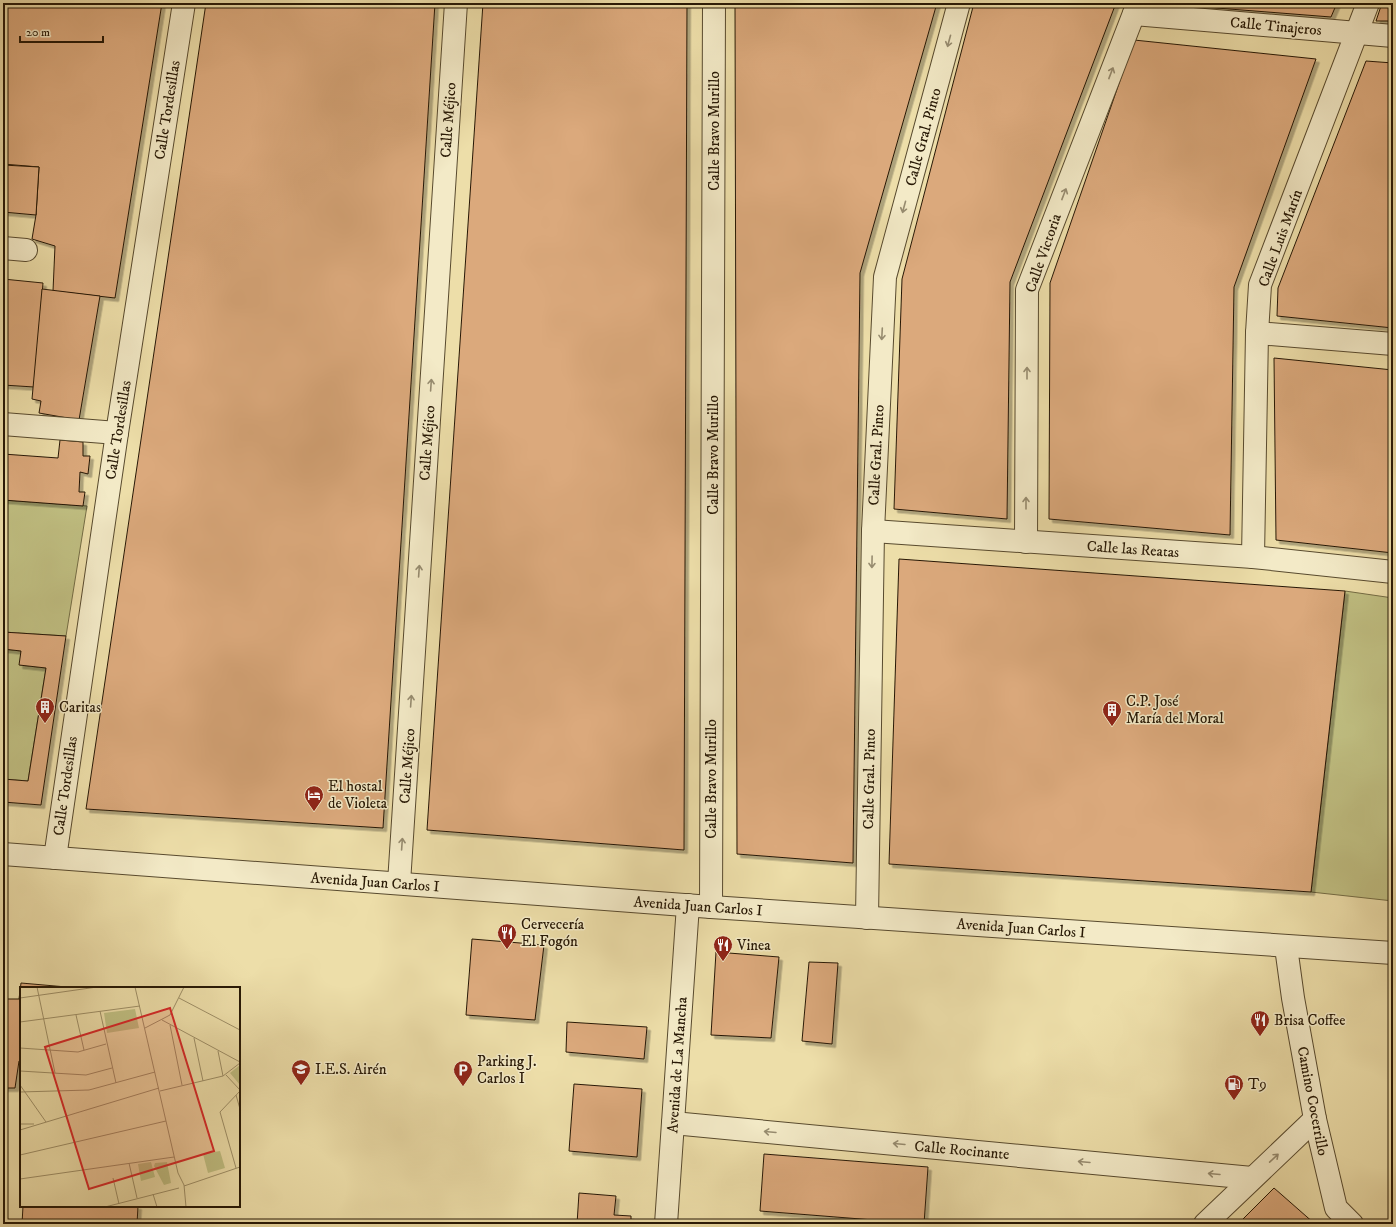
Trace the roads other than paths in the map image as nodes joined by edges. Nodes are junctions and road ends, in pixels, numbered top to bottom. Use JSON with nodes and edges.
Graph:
{"nodes":[{"id":1,"x":184,"y":3,"type":"edge"},
{"id":2,"x":456,"y":3,"type":"edge"},
{"id":3,"x":714,"y":3,"type":"edge"},
{"id":4,"x":959,"y":3,"type":"edge"},
{"id":5,"x":1368,"y":3,"type":"edge"},
{"id":6,"x":1136,"y":8,"type":"edge"},
{"id":7,"x":1357,"y":33,"type":"junction"},
{"id":8,"x":1393,"y":36,"type":"edge"},
{"id":9,"x":3,"y":248,"type":"edge"},
{"id":10,"x":26,"y":250,"type":"dead end"},
{"id":11,"x":1257,"y":333,"type":"junction"},
{"id":12,"x":1393,"y":344,"type":"edge"},
{"id":13,"x":3,"y":424,"type":"edge"},
{"id":14,"x":117,"y":433,"type":"junction"},
{"id":15,"x":873,"y":531,"type":"junction"},
{"id":16,"x":1026,"y":542,"type":"junction"},
{"id":17,"x":1253,"y":557,"type":"junction"},
{"id":18,"x":1393,"y":572,"type":"edge"},
{"id":19,"x":3,"y":854,"type":"edge"},
{"id":20,"x":55,"y":858,"type":"junction"},
{"id":21,"x":399,"y":883,"type":"junction"},
{"id":22,"x":688,"y":906,"type":"junction"},
{"id":23,"x":711,"y":907,"type":"junction"},
{"id":24,"x":867,"y":918,"type":"junction"},
{"id":25,"x":1286,"y":947,"type":"junction"},
{"id":26,"x":1393,"y":953,"type":"edge"},
{"id":27,"x":1315,"y":1119,"type":"junction"},
{"id":28,"x":672,"y":1123,"type":"junction"},
{"id":29,"x":1252,"y":1178,"type":"junction"},
{"id":30,"x":666,"y":1224,"type":"edge"},
{"id":31,"x":1205,"y":1224,"type":"edge"},
{"id":32,"x":1352,"y":1224,"type":"edge"}],
"edges":[{"from":1,"to":14,"type":"street","name":"Calle Tordesillas"},
{"from":21,"to":2,"type":"street","name":"Calle Méjico","one_way":true},
{"from":3,"to":23,"type":"street","name":"Calle Bravo Murillo"},
{"from":4,"to":15,"type":"street","name":"Calle Gral. Pinto","one_way":true},
{"from":5,"to":7,"type":"street","name":"Calle Luis Marín"},
{"from":6,"to":7,"type":"street","name":"Calle Tinajeros"},
{"from":16,"to":6,"type":"street","name":"Calle Victoria","one_way":true},
{"from":7,"to":8,"type":"street","name":"Calle Tinajeros"},
{"from":7,"to":11,"type":"street","name":"Calle Luis Marín"},
{"from":9,"to":10,"type":"street"},
{"from":11,"to":12,"type":"street"},
{"from":11,"to":17,"type":"street","name":"Calle Luis Marín"},
{"from":13,"to":14,"type":"street"},
{"from":14,"to":20,"type":"street","name":"Calle Tordesillas"},
{"from":15,"to":16,"type":"street","name":"Calle las Reatas"},
{"from":15,"to":24,"type":"street","name":"Calle Gral. Pinto","one_way":true},
{"from":16,"to":17,"type":"street","name":"Calle las Reatas"},
{"from":17,"to":18,"type":"street","name":"Calle las Reatas"},
{"from":19,"to":20,"type":"street","name":"Avenida Juan Carlos I"},
{"from":20,"to":21,"type":"street","name":"Avenida Juan Carlos I"},
{"from":21,"to":22,"type":"street","name":"Avenida Juan Carlos I"},
{"from":22,"to":23,"type":"street","name":"Avenida Juan Carlos I"},
{"from":22,"to":28,"type":"street","name":"Avenida de La Mancha"},
{"from":23,"to":24,"type":"street","name":"Avenida Juan Carlos I"},
{"from":24,"to":25,"type":"street","name":"Avenida Juan Carlos I"},
{"from":25,"to":26,"type":"street","name":"Avenida Juan Carlos I"},
{"from":25,"to":27,"type":"street","name":"Camino Cocerrillo"},
{"from":29,"to":27,"type":"street","one_way":true},
{"from":27,"to":32,"type":"street","name":"Camino Cocerrillo"},
{"from":29,"to":28,"type":"street","name":"Calle Rocinante","one_way":true},
{"from":28,"to":30,"type":"street","name":"Avenida de La Mancha"},
{"from":29,"to":31,"type":"street"}]}
